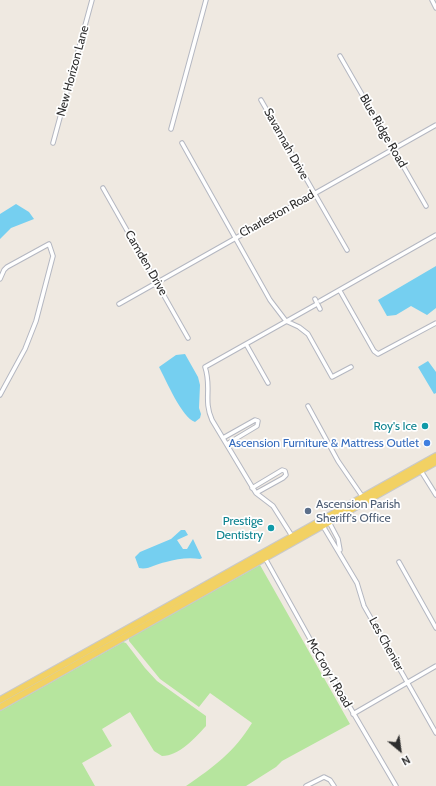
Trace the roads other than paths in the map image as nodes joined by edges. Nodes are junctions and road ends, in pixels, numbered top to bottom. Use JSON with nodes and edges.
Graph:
{"nodes":[{"id":1,"x":92,"y":0,"type":"edge"},
{"id":2,"x":206,"y":0,"type":"edge"},
{"id":3,"x":432,"y":0,"type":"edge"},
{"id":4,"x":436,"y":8,"type":"edge"},
{"id":5,"x":340,"y":56,"type":"dead end"},
{"id":6,"x":261,"y":100,"type":"dead end"},
{"id":7,"x":436,"y":125,"type":"edge"},
{"id":8,"x":172,"y":129,"type":"dead end"},
{"id":9,"x":53,"y":143,"type":"dead end"},
{"id":10,"x":182,"y":143,"type":"dead end"},
{"id":11,"x":394,"y":148,"type":"junction"},
{"id":12,"x":103,"y":188,"type":"dead end"},
{"id":13,"x":314,"y":194,"type":"junction"},
{"id":14,"x":426,"y":206,"type":"dead end"},
{"id":15,"x":436,"y":235,"type":"edge"},
{"id":16,"x":235,"y":238,"type":"junction"},
{"id":17,"x":347,"y":250,"type":"dead end"},
{"id":18,"x":0,"y":279,"type":"edge"},
{"id":19,"x":157,"y":282,"type":"junction"},
{"id":20,"x":340,"y":291,"type":"junction"},
{"id":21,"x":315,"y":299,"type":"dead end"},
{"id":22,"x":319,"y":303,"type":"junction"},
{"id":23,"x":119,"y":304,"type":"dead end"},
{"id":24,"x":320,"y":309,"type":"dead end"},
{"id":25,"x":286,"y":321,"type":"junction"},
{"id":26,"x":436,"y":324,"type":"edge"},
{"id":27,"x":188,"y":338,"type":"dead end"},
{"id":28,"x":246,"y":344,"type":"junction"},
{"id":29,"x":351,"y":367,"type":"dead end"},
{"id":30,"x":268,"y":383,"type":"dead end"},
{"id":31,"x":0,"y":395,"type":"edge"},
{"id":32,"x":308,"y":406,"type":"dead end"},
{"id":33,"x":223,"y":438,"type":"junction"},
{"id":34,"x":227,"y":444,"type":"junction"},
{"id":35,"x":436,"y":456,"type":"edge"},
{"id":36,"x":436,"y":462,"type":"edge"},
{"id":37,"x":421,"y":471,"type":"junction"},
{"id":38,"x":252,"y":488,"type":"junction"},
{"id":39,"x":374,"y":490,"type":"junction"},
{"id":40,"x":256,"y":493,"type":"junction"},
{"id":41,"x":436,"y":495,"type":"edge"},
{"id":42,"x":362,"y":496,"type":"junction"},
{"id":43,"x":343,"y":512,"type":"junction"},
{"id":44,"x":329,"y":522,"type":"junction"},
{"id":45,"x":323,"y":526,"type":"junction"},
{"id":46,"x":292,"y":536,"type":"junction"},
{"id":47,"x":341,"y":553,"type":"junction"},
{"id":48,"x":265,"y":558,"type":"junction"},
{"id":49,"x":399,"y":562,"type":"dead end"},
{"id":50,"x":244,"y":563,"type":"junction"},
{"id":51,"x":221,"y":584,"type":"junction"},
{"id":52,"x":436,"y":628,"type":"edge"},
{"id":53,"x":436,"y":666,"type":"edge"},
{"id":54,"x":407,"y":682,"type":"junction"},
{"id":55,"x":0,"y":700,"type":"edge"},
{"id":56,"x":0,"y":707,"type":"edge"},
{"id":57,"x":353,"y":714,"type":"junction"},
{"id":58,"x":436,"y":732,"type":"edge"},
{"id":59,"x":306,"y":786,"type":"edge"},
{"id":60,"x":334,"y":786,"type":"edge"},
{"id":61,"x":396,"y":786,"type":"edge"}],
"edges":[{"from":1,"to":9,"type":"street","name":"New Horizon Lane"},
{"from":2,"to":8,"type":"street"},
{"from":3,"to":4,"type":"street"},
{"from":5,"to":11,"type":"street","name":"Blue Ridge Road"},
{"from":6,"to":13,"type":"street","name":"Savannah Drive"},
{"from":7,"to":11,"type":"street","name":"Charleston Road"},
{"from":10,"to":16,"type":"street"},
{"from":11,"to":13,"type":"street","name":"Charleston Road"},
{"from":11,"to":14,"type":"street","name":"Blue Ridge Road"},
{"from":12,"to":19,"type":"street","name":"Camden Drive"},
{"from":13,"to":16,"type":"street","name":"Charleston Road"},
{"from":13,"to":17,"type":"street","name":"Savannah Drive"},
{"from":15,"to":20,"type":"street"},
{"from":16,"to":19,"type":"street","name":"Charleston Road"},
{"from":16,"to":25,"type":"street"},
{"from":18,"to":31,"type":"street"},
{"from":19,"to":23,"type":"street","name":"Charleston Road"},
{"from":19,"to":27,"type":"street","name":"Camden Drive"},
{"from":20,"to":22,"type":"street"},
{"from":20,"to":26,"type":"street"},
{"from":21,"to":22,"type":"street"},
{"from":22,"to":24,"type":"street"},
{"from":22,"to":25,"type":"street"},
{"from":25,"to":28,"type":"street"},
{"from":25,"to":29,"type":"street"},
{"from":28,"to":30,"type":"street"},
{"from":28,"to":33,"type":"street"},
{"from":32,"to":42,"type":"street"},
{"from":33,"to":34,"type":"street"},
{"from":33,"to":34,"type":"street"},
{"from":34,"to":38,"type":"street"},
{"from":35,"to":37,"type":"main road"},
{"from":35,"to":39,"type":"main road"},
{"from":36,"to":37,"type":"main road"},
{"from":37,"to":41,"type":"street"},
{"from":37,"to":43,"type":"main road"},
{"from":38,"to":40,"type":"street"},
{"from":38,"to":40,"type":"street"},
{"from":39,"to":42,"type":"main road"},
{"from":39,"to":43,"type":"main road"},
{"from":40,"to":46,"type":"street"},
{"from":42,"to":46,"type":"main road"},
{"from":43,"to":44,"type":"main road"},
{"from":43,"to":45,"type":"main road"},
{"from":44,"to":45,"type":"main road"},
{"from":44,"to":47,"type":"street","name":"Les Chenier"},
{"from":45,"to":47,"type":"street","name":"Les Chenier"},
{"from":45,"to":48,"type":"main road"},
{"from":46,"to":48,"type":"main road"},
{"from":46,"to":50,"type":"main road"},
{"from":47,"to":54,"type":"street","name":"Les Chenier"},
{"from":48,"to":51,"type":"main road"},
{"from":48,"to":57,"type":"street","name":"McCrory 1 Road"},
{"from":49,"to":52,"type":"street"},
{"from":50,"to":51,"type":"main road"},
{"from":50,"to":55,"type":"main road"},
{"from":51,"to":56,"type":"main road"},
{"from":53,"to":54,"type":"street"},
{"from":54,"to":57,"type":"street"},
{"from":54,"to":58,"type":"street","name":"Les Chenier"},
{"from":57,"to":61,"type":"street","name":"McCrory 1 Road"},
{"from":59,"to":60,"type":"street"}]}
